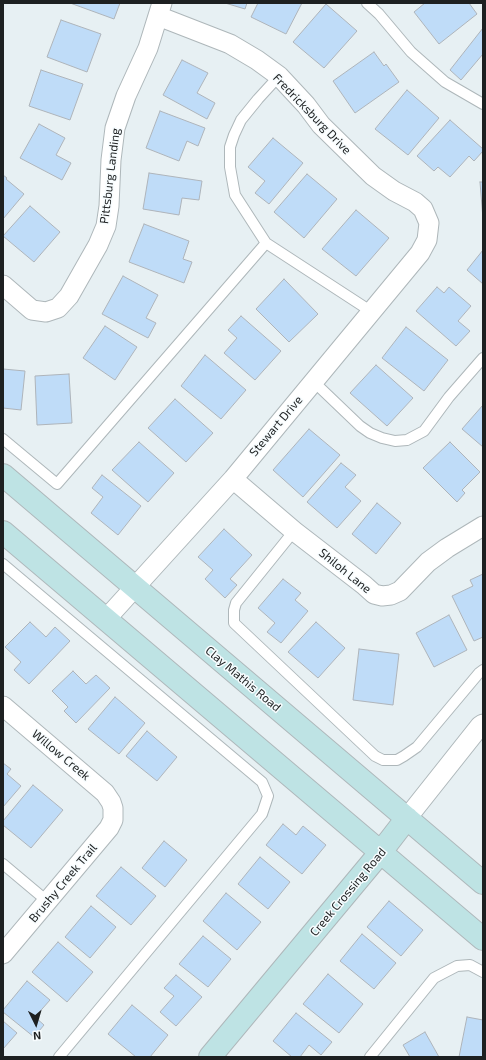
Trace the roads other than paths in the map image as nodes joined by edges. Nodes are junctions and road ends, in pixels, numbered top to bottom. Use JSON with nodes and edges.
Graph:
{"nodes":[{"id":1,"x":367,"y":3,"type":"edge"},
{"id":2,"x":160,"y":10,"type":"edge"},
{"id":3,"x":279,"y":76,"type":"junction"},
{"id":4,"x":483,"y":104,"type":"edge"},
{"id":5,"x":429,"y":223,"type":"joint"},
{"id":6,"x":266,"y":243,"type":"junction"},
{"id":7,"x":3,"y":285,"type":"edge"},
{"id":8,"x":372,"y":312,"type":"junction"},
{"id":9,"x":483,"y":358,"type":"edge"},
{"id":10,"x":313,"y":382,"type":"junction"},
{"id":11,"x":3,"y":439,"type":"edge"},
{"id":12,"x":3,"y":475,"type":"edge"},
{"id":13,"x":233,"y":479,"type":"junction"},
{"id":14,"x":483,"y":526,"type":"edge"},
{"id":15,"x":294,"y":531,"type":"junction"},
{"id":16,"x":3,"y":532,"type":"edge"},
{"id":17,"x":3,"y":564,"type":"edge"},
{"id":18,"x":135,"y":588,"type":"junction"},
{"id":19,"x":106,"y":619,"type":"junction"},
{"id":20,"x":483,"y":670,"type":"edge"},
{"id":21,"x":3,"y":706,"type":"edge"},
{"id":22,"x":483,"y":724,"type":"edge"},
{"id":23,"x":113,"y":808,"type":"joint"},
{"id":24,"x":407,"y":818,"type":"junction"},
{"id":25,"x":380,"y":853,"type":"junction"},
{"id":26,"x":3,"y":864,"type":"edge"},
{"id":27,"x":483,"y":883,"type":"edge"},
{"id":28,"x":47,"y":901,"type":"junction"},
{"id":29,"x":483,"y":939,"type":"edge"},
{"id":30,"x":3,"y":954,"type":"edge"},
{"id":31,"x":483,"y":972,"type":"edge"},
{"id":32,"x":59,"y":1057,"type":"edge"},
{"id":33,"x":210,"y":1057,"type":"edge"},
{"id":34,"x":370,"y":1057,"type":"edge"}],
"edges":[{"from":1,"to":4,"type":"lane"},
{"from":2,"to":3,"type":"street","name":"Fredricksburg Drive"},
{"from":2,"to":7,"type":"street","name":"Pittsburg Landing"},
{"from":3,"to":5,"type":"street","name":"Fredricksburg Drive"},
{"from":3,"to":6,"type":"lane"},
{"from":5,"to":8,"type":"street","name":"Stewart Drive"},
{"from":6,"to":8,"type":"lane"},
{"from":6,"to":11,"type":"lane"},
{"from":8,"to":10,"type":"street","name":"Stewart Drive"},
{"from":9,"to":10,"type":"lane"},
{"from":10,"to":13,"type":"street","name":"Stewart Drive"},
{"from":12,"to":18,"type":"main road","name":"Clay Mathis Road"},
{"from":13,"to":15,"type":"street","name":"Shiloh Lane"},
{"from":13,"to":18,"type":"street","name":"Stewart Drive"},
{"from":14,"to":15,"type":"street","name":"Shiloh Lane"},
{"from":15,"to":20,"type":"lane"},
{"from":16,"to":19,"type":"main road"},
{"from":17,"to":32,"type":"lane"},
{"from":18,"to":19,"type":"street","name":"Stewart Drive"},
{"from":18,"to":24,"type":"main road","name":"Clay Mathis Road"},
{"from":19,"to":25,"type":"main road"},
{"from":21,"to":23,"type":"street","name":"Willow Creek"},
{"from":22,"to":24,"type":"street","name":"Creek Crossing Road"},
{"from":23,"to":28,"type":"street","name":"Brushy Creek Trail"},
{"from":24,"to":25,"type":"main road","name":"Creek Crossing Road"},
{"from":24,"to":27,"type":"main road","name":"Clay Mathis Road"},
{"from":25,"to":29,"type":"main road"},
{"from":25,"to":33,"type":"main road","name":"Creek Crossing Road"},
{"from":26,"to":28,"type":"lane"},
{"from":28,"to":30,"type":"street","name":"Brushy Creek Trail"},
{"from":31,"to":34,"type":"lane"}]}
